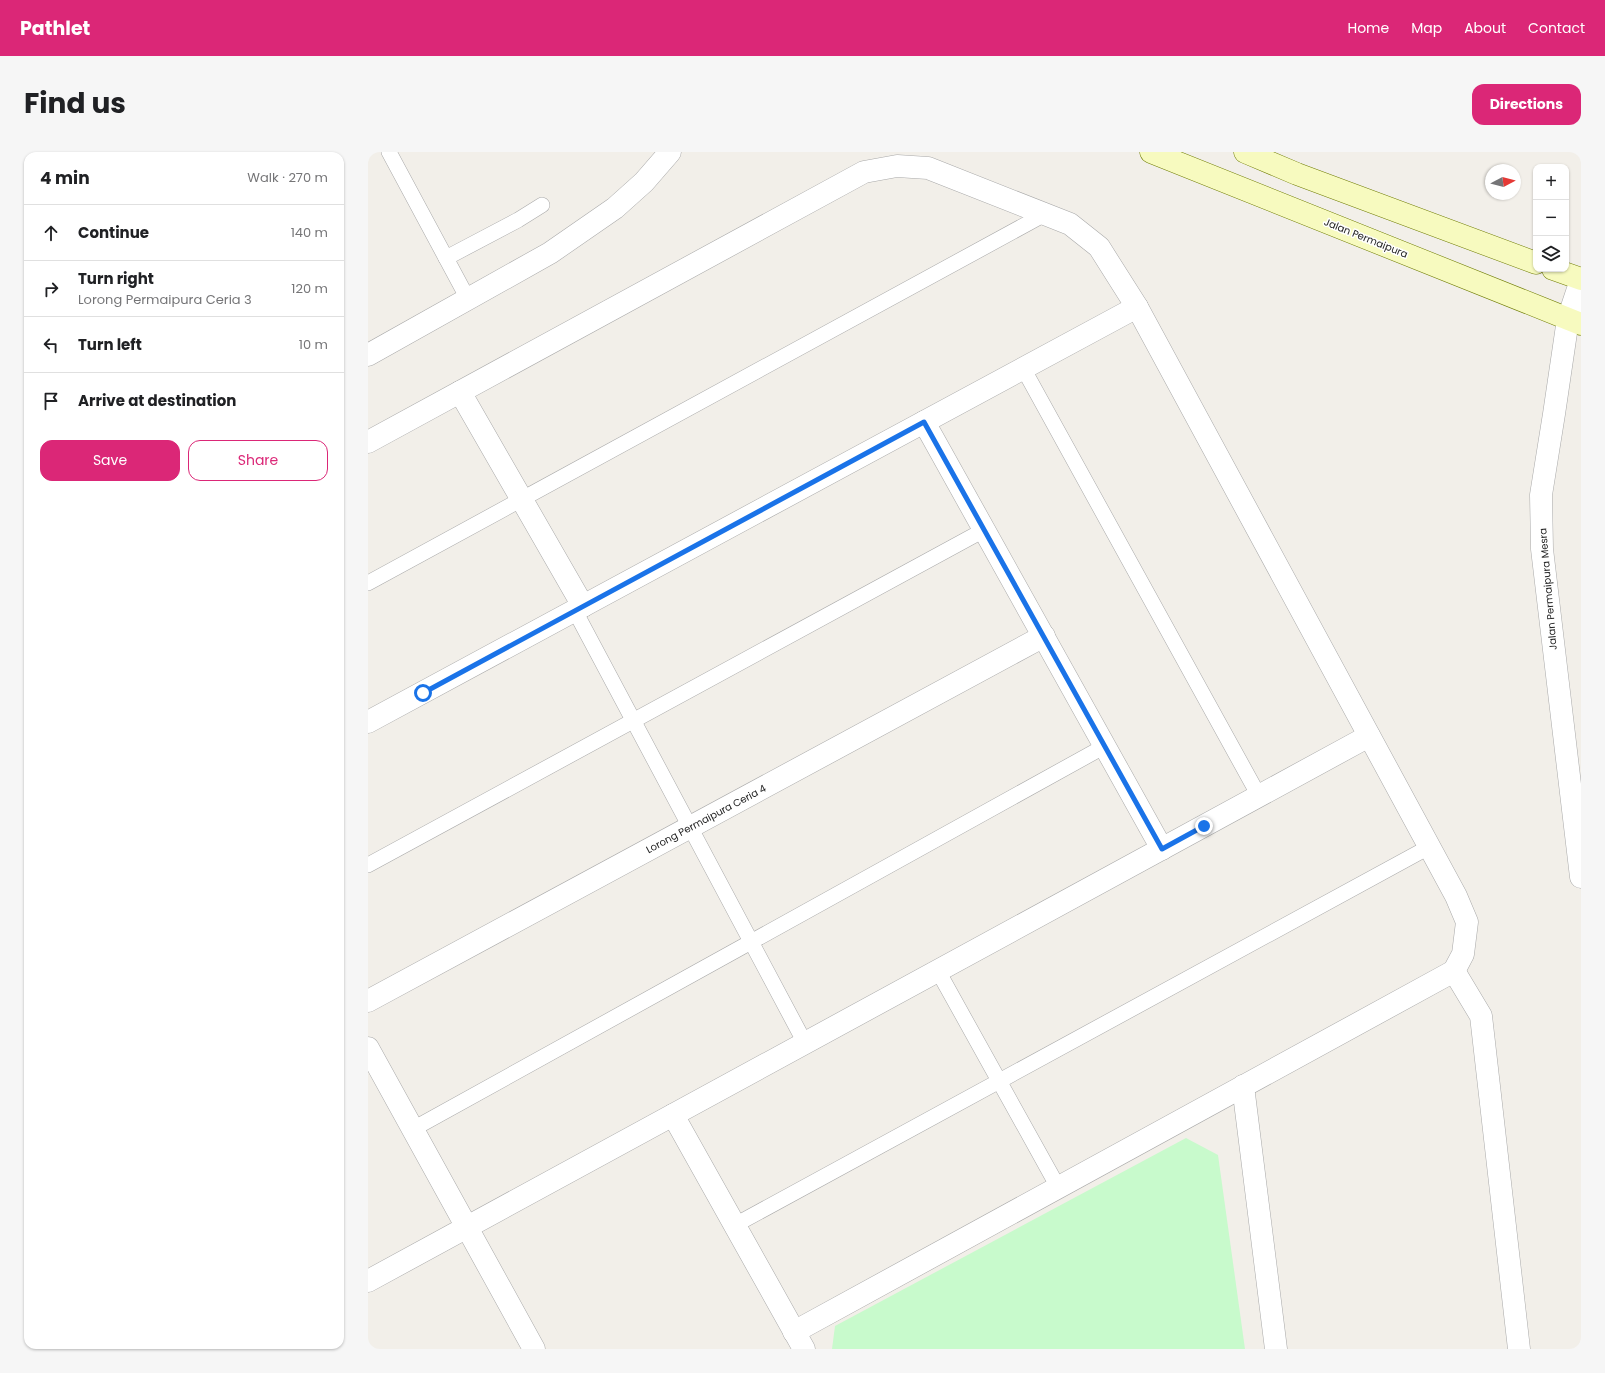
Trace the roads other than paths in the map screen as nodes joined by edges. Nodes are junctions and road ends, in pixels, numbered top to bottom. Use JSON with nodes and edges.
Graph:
{"nodes":[{"id":1,"x":389,"y":152,"type":"edge"},
{"id":2,"x":670,"y":152,"type":"edge"},
{"id":3,"x":1152,"y":152,"type":"edge"},
{"id":4,"x":1245,"y":152,"type":"edge"},
{"id":5,"x":542,"y":205,"type":"dead end"},
{"id":6,"x":1045,"y":214,"type":"junction"},
{"id":7,"x":446,"y":258,"type":"junction"},
{"id":8,"x":1533,"y":262,"type":"edge"},
{"id":9,"x":1561,"y":272,"type":"edge"},
{"id":10,"x":1581,"y":280,"type":"edge"},
{"id":11,"x":468,"y":299,"type":"junction"},
{"id":12,"x":1137,"y":307,"type":"junction"},
{"id":13,"x":1574,"y":322,"type":"edge"},
{"id":14,"x":368,"y":355,"type":"edge"},
{"id":15,"x":1023,"y":368,"type":"junction"},
{"id":16,"x":460,"y":392,"type":"junction"},
{"id":17,"x":924,"y":422,"type":"junction"},
{"id":18,"x":368,"y":442,"type":"edge"},
{"id":19,"x":521,"y":500,"type":"junction"},
{"id":20,"x":984,"y":530,"type":"junction"},
{"id":21,"x":368,"y":583,"type":"edge"},
{"id":22,"x":579,"y":609,"type":"junction"},
{"id":23,"x":1044,"y":636,"type":"junction"},
{"id":24,"x":633,"y":721,"type":"junction"},
{"id":25,"x":368,"y":722,"type":"edge"},
{"id":26,"x":1369,"y":736,"type":"junction"},
{"id":27,"x":1105,"y":746,"type":"junction"},
{"id":28,"x":1259,"y":796,"type":"junction"},
{"id":29,"x":690,"y":827,"type":"junction"},
{"id":30,"x":1429,"y":847,"type":"junction"},
{"id":31,"x":1162,"y":849,"type":"junction"},
{"id":32,"x":368,"y":866,"type":"edge"},
{"id":33,"x":1581,"y":877,"type":"edge"},
{"id":34,"x":751,"y":941,"type":"junction"},
{"id":35,"x":938,"y":971,"type":"junction"},
{"id":36,"x":1454,"y":971,"type":"junction"},
{"id":37,"x":368,"y":1001,"type":"edge"},
{"id":38,"x":805,"y":1043,"type":"junction"},
{"id":39,"x":368,"y":1048,"type":"edge"},
{"id":40,"x":999,"y":1081,"type":"junction"},
{"id":41,"x":1243,"y":1086,"type":"junction"},
{"id":42,"x":674,"y":1115,"type":"junction"},
{"id":43,"x":413,"y":1129,"type":"junction"},
{"id":44,"x":1058,"y":1187,"type":"junction"},
{"id":45,"x":734,"y":1225,"type":"junction"},
{"id":46,"x":467,"y":1228,"type":"junction"},
{"id":47,"x":368,"y":1282,"type":"edge"},
{"id":48,"x":799,"y":1340,"type":"edge"},
{"id":49,"x":534,"y":1349,"type":"edge"},
{"id":50,"x":1276,"y":1349,"type":"edge"},
{"id":51,"x":1519,"y":1349,"type":"edge"}],
"edges":[{"from":1,"to":7,"type":"lane"},
{"from":2,"to":11,"type":"street"},
{"from":3,"to":13,"type":"main road","name":"Jalan Permaipura"},
{"from":4,"to":8,"type":"main road"},
{"from":5,"to":7,"type":"lane"},
{"from":6,"to":12,"type":"street"},
{"from":6,"to":16,"type":"street"},
{"from":6,"to":19,"type":"lane"},
{"from":7,"to":11,"type":"lane"},
{"from":9,"to":10,"type":"main road"},
{"from":10,"to":13,"type":"street","name":"Jalan Permaipura Mesra"},
{"from":11,"to":14,"type":"street"},
{"from":12,"to":15,"type":"street"},
{"from":12,"to":26,"type":"street"},
{"from":13,"to":33,"type":"street","name":"Jalan Permaipura Mesra"},
{"from":15,"to":17,"type":"street"},
{"from":15,"to":28,"type":"lane"},
{"from":16,"to":18,"type":"street"},
{"from":16,"to":19,"type":"street"},
{"from":17,"to":20,"type":"street"},
{"from":17,"to":22,"type":"street"},
{"from":19,"to":21,"type":"lane"},
{"from":19,"to":22,"type":"street"},
{"from":20,"to":23,"type":"street"},
{"from":20,"to":24,"type":"lane"},
{"from":22,"to":24,"type":"lane"},
{"from":22,"to":25,"type":"street"},
{"from":23,"to":27,"type":"street"},
{"from":23,"to":29,"type":"street","name":"Lorong Permaipura Ceria 4"},
{"from":24,"to":29,"type":"lane"},
{"from":24,"to":32,"type":"lane"},
{"from":26,"to":28,"type":"street"},
{"from":26,"to":30,"type":"street"},
{"from":27,"to":31,"type":"street"},
{"from":27,"to":34,"type":"lane"},
{"from":28,"to":31,"type":"street"},
{"from":29,"to":34,"type":"lane"},
{"from":29,"to":37,"type":"street","name":"Lorong Permaipura Ceria 4"},
{"from":30,"to":36,"type":"street"},
{"from":30,"to":40,"type":"lane"},
{"from":31,"to":35,"type":"street"},
{"from":34,"to":38,"type":"lane"},
{"from":34,"to":43,"type":"lane"},
{"from":35,"to":38,"type":"street"},
{"from":35,"to":40,"type":"lane"},
{"from":36,"to":41,"type":"street"},
{"from":36,"to":51,"type":"street"},
{"from":38,"to":42,"type":"street"},
{"from":39,"to":43,"type":"street"},
{"from":40,"to":44,"type":"lane"},
{"from":40,"to":45,"type":"lane"},
{"from":41,"to":44,"type":"street"},
{"from":41,"to":50,"type":"street"},
{"from":42,"to":45,"type":"street"},
{"from":42,"to":46,"type":"street"},
{"from":43,"to":46,"type":"street"},
{"from":44,"to":48,"type":"street"},
{"from":45,"to":48,"type":"street"},
{"from":46,"to":47,"type":"street"},
{"from":46,"to":49,"type":"street"}]}
